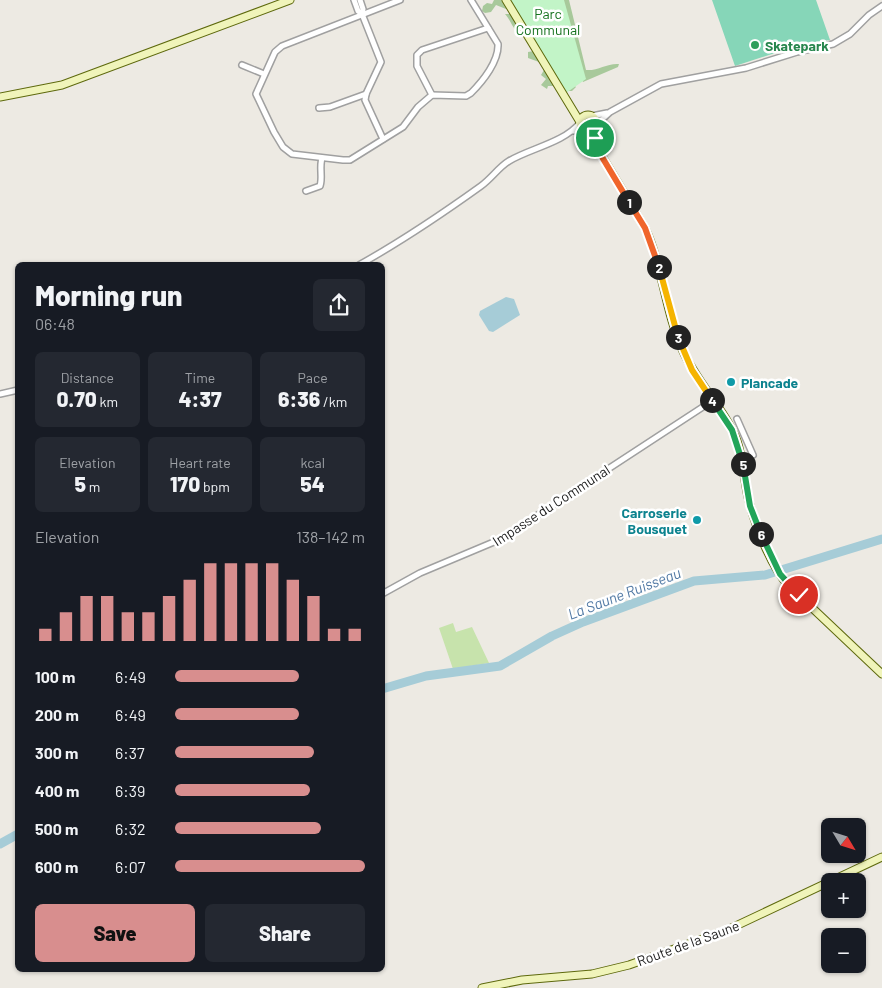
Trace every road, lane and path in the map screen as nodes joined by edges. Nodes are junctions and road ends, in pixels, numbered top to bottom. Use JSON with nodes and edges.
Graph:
{"nodes":[{"id":1,"x":290,"y":0,"type":"edge"},
{"id":2,"x":354,"y":0,"type":"edge"},
{"id":3,"x":360,"y":0,"type":"edge"},
{"id":4,"x":400,"y":0,"type":"edge"},
{"id":5,"x":471,"y":0,"type":"edge"},
{"id":6,"x":506,"y":0,"type":"edge"},
{"id":7,"x":882,"y":6,"type":"edge"},
{"id":8,"x":362,"y":14,"type":"junction"},
{"id":9,"x":488,"y":28,"type":"junction"},
{"id":10,"x":242,"y":66,"type":"dead end"},
{"id":11,"x":264,"y":74,"type":"junction"},
{"id":12,"x":366,"y":94,"type":"junction"},
{"id":13,"x":432,"y":96,"type":"junction"},
{"id":14,"x":0,"y":98,"type":"edge"},
{"id":15,"x":571,"y":106,"type":"junction"},
{"id":16,"x":319,"y":108,"type":"dead end"},
{"id":17,"x":610,"y":112,"type":"junction"},
{"id":18,"x":589,"y":116,"type":"junction"},
{"id":19,"x":596,"y":126,"type":"junction"},
{"id":20,"x":583,"y":127,"type":"junction"},
{"id":21,"x":383,"y":139,"type":"junction"},
{"id":22,"x":596,"y":146,"type":"junction"},
{"id":23,"x":322,"y":158,"type":"junction"},
{"id":24,"x":306,"y":192,"type":"dead end"},
{"id":25,"x":365,"y":262,"type":"edge"},
{"id":26,"x":15,"y":391,"type":"edge"},
{"id":27,"x":0,"y":394,"type":"edge"},
{"id":28,"x":712,"y":401,"type":"junction"},
{"id":29,"x":737,"y":419,"type":"dead end"},
{"id":30,"x":745,"y":436,"type":"junction"},
{"id":31,"x":737,"y":440,"type":"junction"},
{"id":32,"x":753,"y":455,"type":"dead end"},
{"id":33,"x":385,"y":592,"type":"edge"},
{"id":34,"x":882,"y":674,"type":"edge"},
{"id":35,"x":882,"y":857,"type":"edge"},
{"id":36,"x":482,"y":988,"type":"edge"}],
"edges":[{"from":1,"to":14,"type":"street"},
{"from":2,"to":8,"type":"street"},
{"from":3,"to":8,"type":"street"},
{"from":4,"to":8,"type":"street"},
{"from":5,"to":9,"type":"street"},
{"from":6,"to":15,"type":"street"},
{"from":7,"to":17,"type":"street"},
{"from":8,"to":11,"type":"street"},
{"from":8,"to":12,"type":"street"},
{"from":9,"to":13,"type":"street"},
{"from":9,"to":13,"type":"street"},
{"from":10,"to":11,"type":"street"},
{"from":11,"to":23,"type":"street"},
{"from":12,"to":16,"type":"street"},
{"from":12,"to":21,"type":"street"},
{"from":13,"to":21,"type":"street"},
{"from":15,"to":18,"type":"street"},
{"from":15,"to":20,"type":"street"},
{"from":17,"to":18,"type":"street"},
{"from":17,"to":19,"type":"street"},
{"from":18,"to":19,"type":"street"},
{"from":18,"to":20,"type":"street"},
{"from":19,"to":20,"type":"street"},
{"from":19,"to":22,"type":"street"},
{"from":20,"to":22,"type":"street"},
{"from":20,"to":25,"type":"street"},
{"from":21,"to":23,"type":"street"},
{"from":22,"to":28,"type":"street"},
{"from":23,"to":24,"type":"street"},
{"from":26,"to":27,"type":"street"},
{"from":28,"to":31,"type":"street"},
{"from":28,"to":33,"type":"street","name":"Impasse du Communal"},
{"from":29,"to":30,"type":"street"},
{"from":30,"to":31,"type":"street"},
{"from":30,"to":32,"type":"street"},
{"from":31,"to":34,"type":"street"},
{"from":35,"to":36,"type":"street","name":"Route de la Saune"}]}
